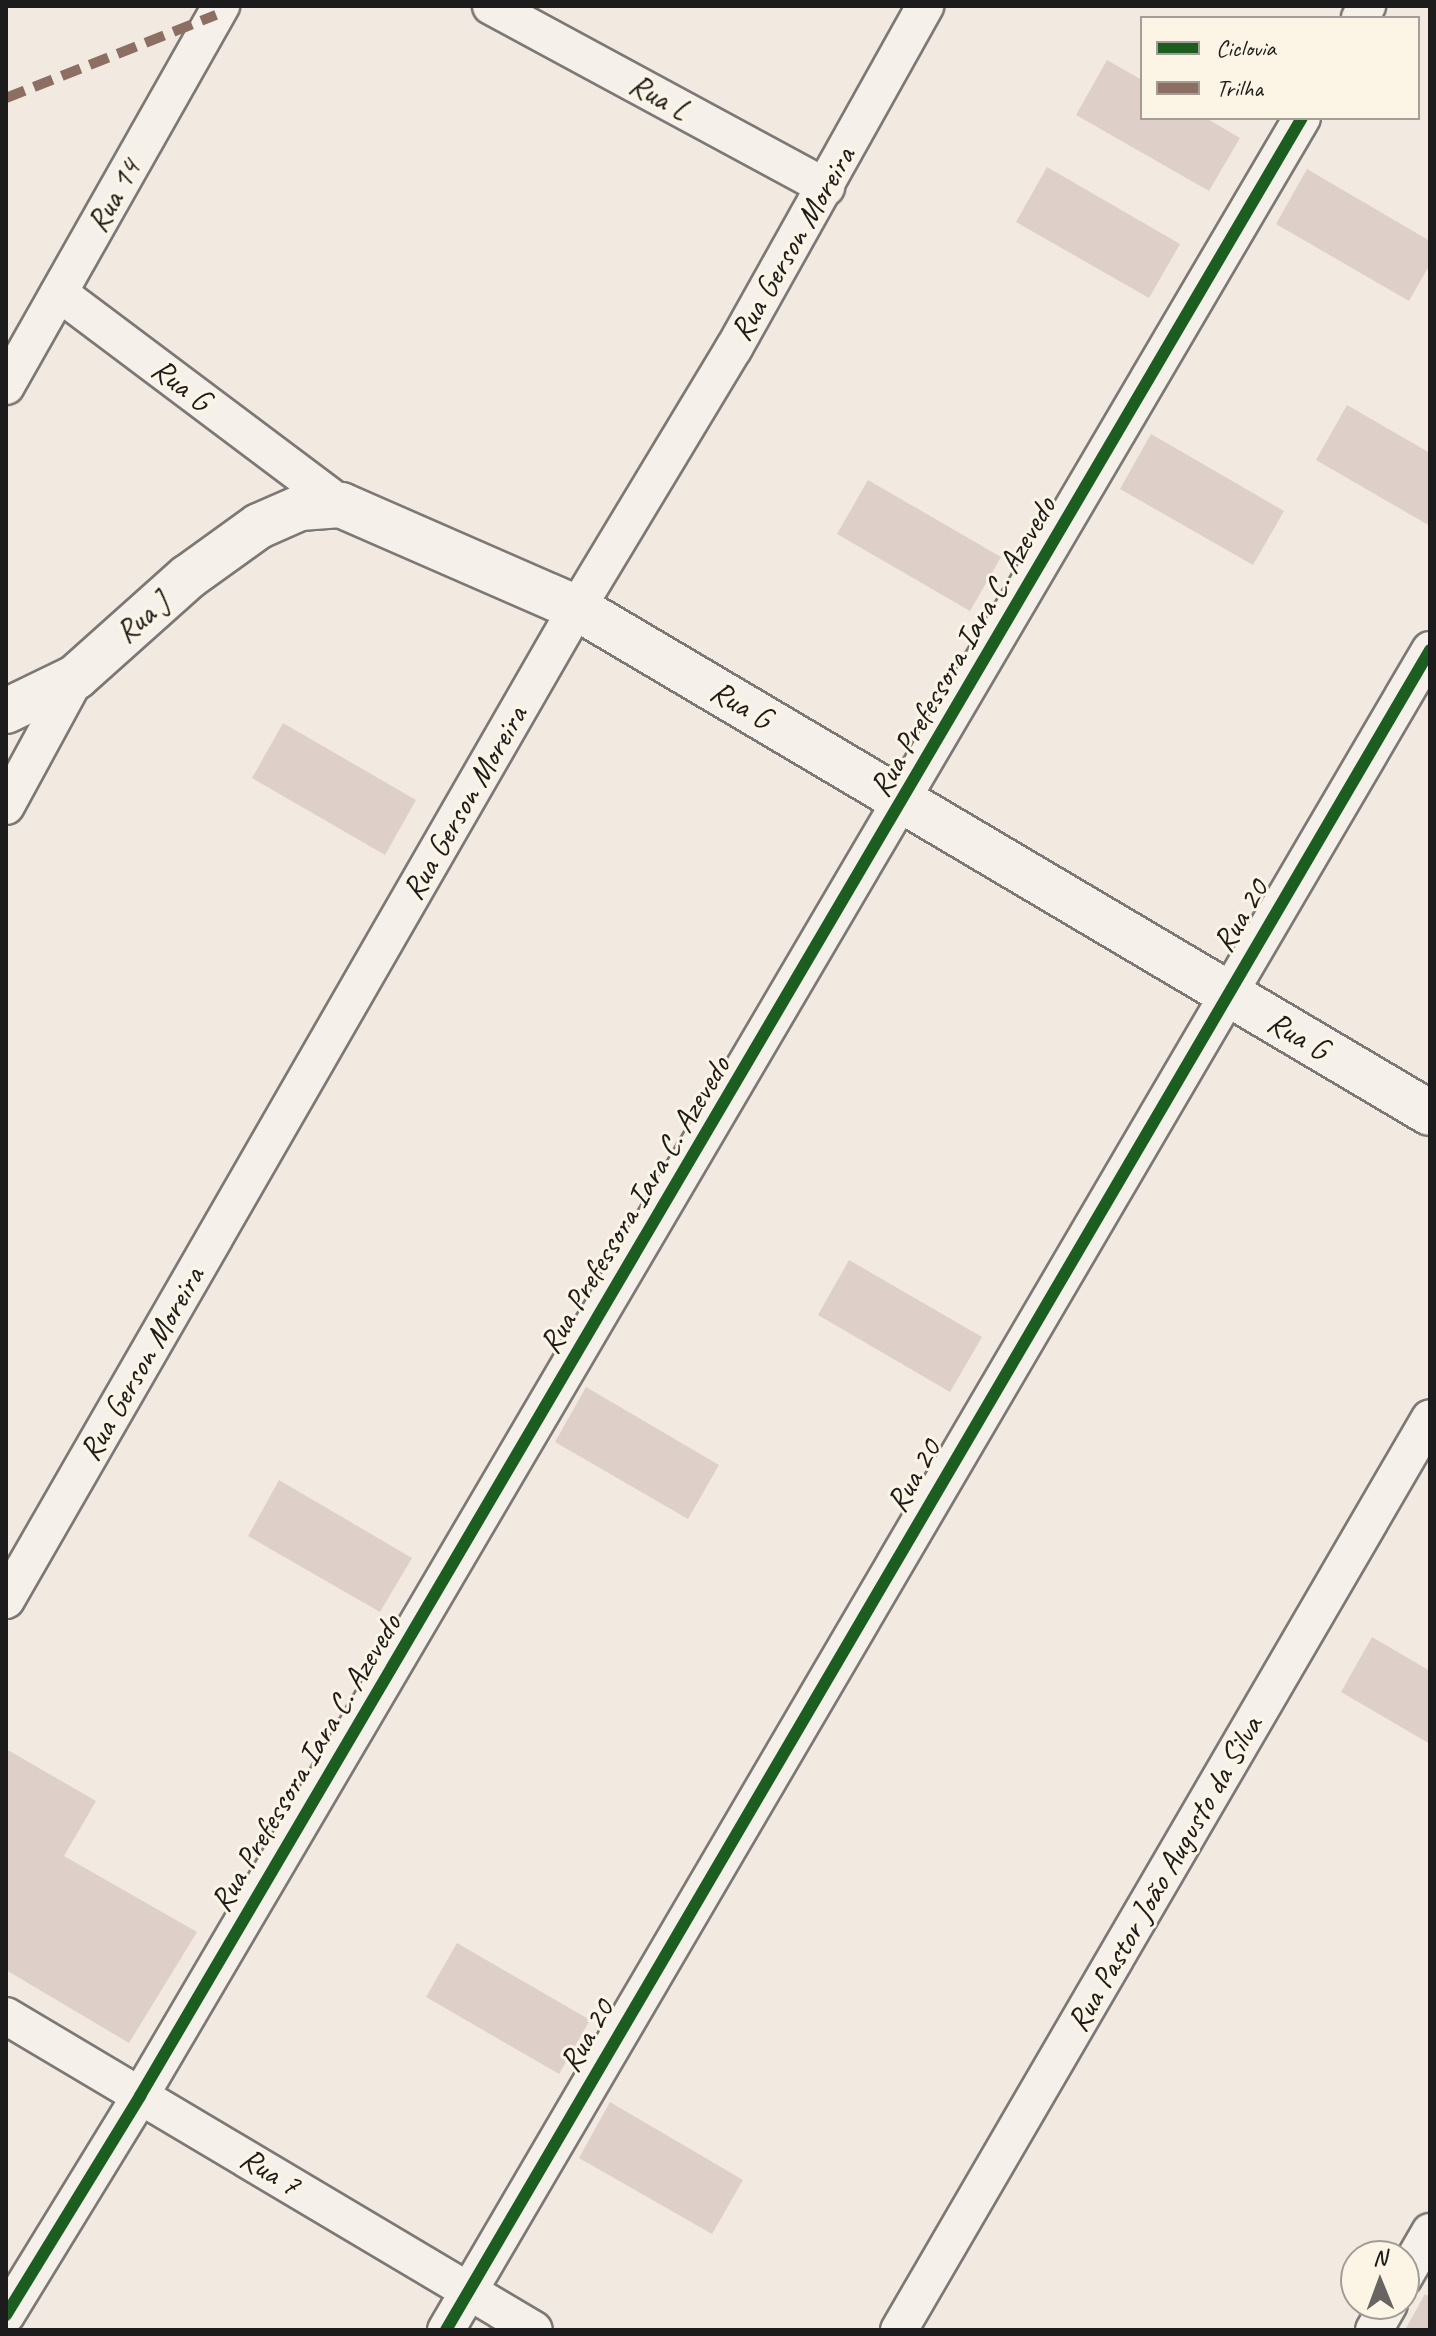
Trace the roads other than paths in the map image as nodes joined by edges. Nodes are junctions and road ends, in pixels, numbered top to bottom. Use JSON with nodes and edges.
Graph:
{"nodes":[{"id":1,"x":221,"y":6,"type":"edge"},
{"id":2,"x":491,"y":6,"type":"edge"},
{"id":3,"x":925,"y":6,"type":"edge"},
{"id":4,"x":1301,"y":120,"type":"edge"},
{"id":5,"x":826,"y":187,"type":"junction"},
{"id":6,"x":59,"y":293,"type":"junction"},
{"id":7,"x":6,"y":386,"type":"edge"},
{"id":8,"x":341,"y":505,"type":"junction"},
{"id":9,"x":577,"y":608,"type":"junction"},
{"id":10,"x":1430,"y":650,"type":"edge"},
{"id":11,"x":76,"y":677,"type":"junction"},
{"id":12,"x":6,"y":711,"type":"edge"},
{"id":13,"x":904,"y":800,"type":"junction"},
{"id":14,"x":6,"y":806,"type":"edge"},
{"id":15,"x":1226,"y":993,"type":"junction"},
{"id":16,"x":1430,"y":1113,"type":"edge"},
{"id":17,"x":1430,"y":1418,"type":"edge"},
{"id":18,"x":6,"y":1600,"type":"edge"},
{"id":19,"x":6,"y":2016,"type":"edge"},
{"id":20,"x":140,"y":2096,"type":"junction"},
{"id":21,"x":469,"y":2290,"type":"junction"},
{"id":22,"x":6,"y":2315,"type":"edge"},
{"id":23,"x":446,"y":2330,"type":"edge"},
{"id":24,"x":534,"y":2330,"type":"edge"},
{"id":25,"x":899,"y":2330,"type":"edge"}],
"edges":[{"from":1,"to":6,"type":"street","name":"Rua 14"},
{"from":2,"to":5,"type":"street","name":"Rua L"},
{"from":3,"to":5,"type":"street","name":"Rua Gerson Moreira"},
{"from":4,"to":13,"type":"street","name":"Rua Prefessora Iara C. Azevedo"},
{"from":5,"to":9,"type":"street","name":"Rua Gerson Moreira"},
{"from":6,"to":7,"type":"street","name":"Rua 14"},
{"from":6,"to":8,"type":"street","name":"Rua G"},
{"from":8,"to":9,"type":"street","name":"Rua G"},
{"from":8,"to":11,"type":"street","name":"Rua J"},
{"from":9,"to":13,"type":"street","name":"Rua G"},
{"from":9,"to":18,"type":"street","name":"Rua Gerson Moreira"},
{"from":10,"to":15,"type":"street","name":"Rua 20"},
{"from":11,"to":12,"type":"street"},
{"from":11,"to":14,"type":"street","name":"Rua J"},
{"from":13,"to":15,"type":"street","name":"Rua G"},
{"from":13,"to":20,"type":"street","name":"Rua Prefessora Iara C. Azevedo"},
{"from":15,"to":16,"type":"street","name":"Rua G"},
{"from":15,"to":21,"type":"street","name":"Rua 20"},
{"from":17,"to":25,"type":"street","name":"Rua Pastor João Augusto da Silva"},
{"from":19,"to":20,"type":"street","name":"Rua 7"},
{"from":20,"to":21,"type":"street","name":"Rua 7"},
{"from":20,"to":22,"type":"street","name":"Rua Prefessora Iara C. Azevedo"},
{"from":21,"to":23,"type":"street","name":"Rua 20"},
{"from":21,"to":24,"type":"street","name":"Rua 7"}]}
